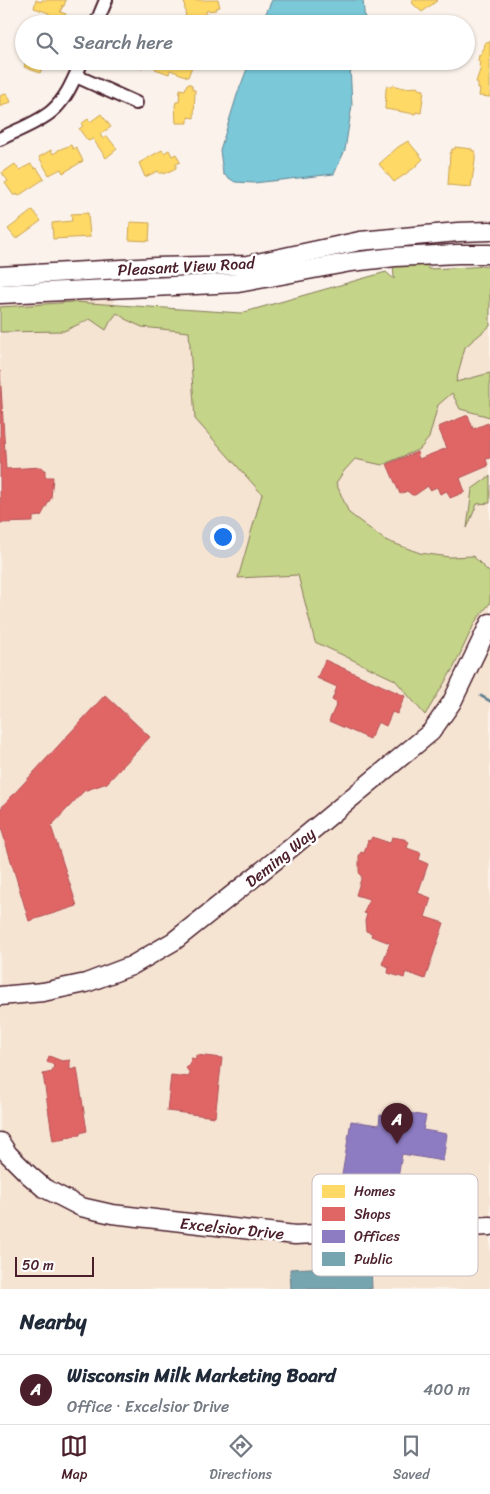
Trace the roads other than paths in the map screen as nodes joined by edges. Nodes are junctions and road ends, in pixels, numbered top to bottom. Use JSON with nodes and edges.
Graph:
{"nodes":[{"id":1,"x":106,"y":0,"type":"edge"},
{"id":2,"x":100,"y":15,"type":"edge"},
{"id":3,"x":78,"y":70,"type":"edge"},
{"id":4,"x":76,"y":76,"type":"junction"},
{"id":5,"x":136,"y":103,"type":"dead end"},
{"id":6,"x":0,"y":138,"type":"edge"},
{"id":7,"x":490,"y":231,"type":"edge"},
{"id":8,"x":490,"y":254,"type":"edge"},
{"id":9,"x":0,"y":276,"type":"edge"},
{"id":10,"x":0,"y":294,"type":"edge"},
{"id":11,"x":490,"y":623,"type":"edge"},
{"id":12,"x":0,"y":996,"type":"edge"},
{"id":13,"x":0,"y":1142,"type":"edge"},
{"id":14,"x":312,"y":1234,"type":"edge"}],
"edges":[{"from":1,"to":2,"type":"street"},
{"from":3,"to":4,"type":"street"},
{"from":4,"to":5,"type":"street"},
{"from":4,"to":6,"type":"street"},
{"from":7,"to":9,"type":"street","name":"Pleasant View Road"},
{"from":8,"to":10,"type":"street","name":"Pleasant View Road"},
{"from":11,"to":12,"type":"street","name":"Deming Way"},
{"from":13,"to":14,"type":"street","name":"Excelsior Drive"}]}
